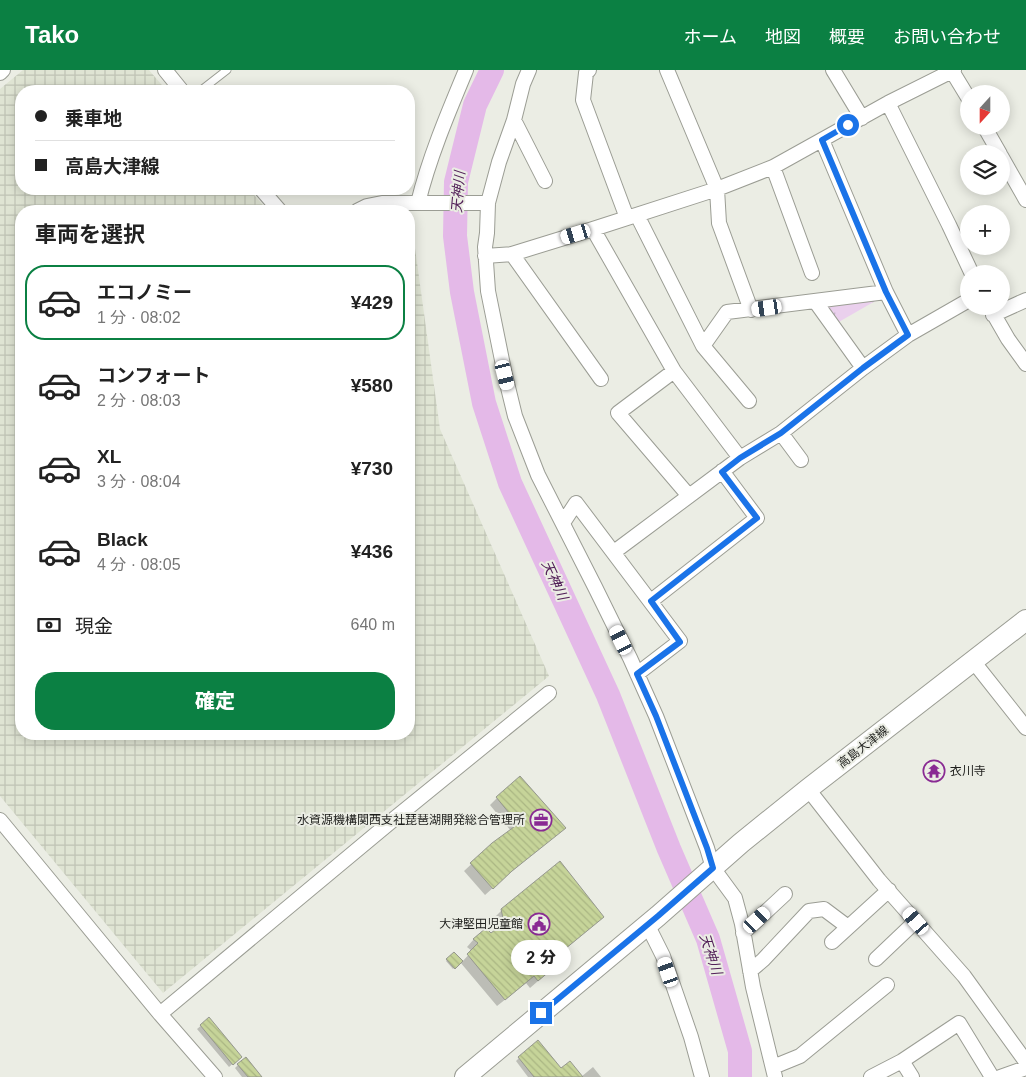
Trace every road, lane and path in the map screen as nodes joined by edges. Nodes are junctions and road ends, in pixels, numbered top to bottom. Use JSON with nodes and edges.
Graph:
{"nodes":[{"id":1,"x":3,"y":70,"type":"edge"},
{"id":2,"x":164,"y":70,"type":"edge"},
{"id":3,"x":227,"y":70,"type":"edge"},
{"id":4,"x":466,"y":70,"type":"edge"},
{"id":5,"x":529,"y":70,"type":"edge"},
{"id":6,"x":589,"y":70,"type":"edge"},
{"id":7,"x":667,"y":70,"type":"edge"},
{"id":8,"x":833,"y":70,"type":"edge"},
{"id":9,"x":953,"y":70,"type":"edge"},
{"id":10,"x":0,"y":73,"type":"edge"},
{"id":11,"x":177,"y":85,"type":"edge"},
{"id":12,"x":208,"y":85,"type":"edge"},
{"id":13,"x":961,"y":85,"type":"edge"},
{"id":14,"x":888,"y":103,"type":"junction"},
{"id":15,"x":862,"y":118,"type":"junction"},
{"id":16,"x":514,"y":120,"type":"junction"},
{"id":17,"x":822,"y":140,"type":"junction"},
{"id":18,"x":773,"y":167,"type":"junction"},
{"id":19,"x":1010,"y":172,"type":"edge"},
{"id":20,"x":545,"y":181,"type":"dead end"},
{"id":21,"x":717,"y":189,"type":"junction"},
{"id":22,"x":266,"y":195,"type":"edge"},
{"id":23,"x":1026,"y":200,"type":"edge"},
{"id":24,"x":484,"y":203,"type":"junction"},
{"id":25,"x":424,"y":204,"type":"junction"},
{"id":26,"x":275,"y":205,"type":"edge"},
{"id":27,"x":372,"y":205,"type":"edge"},
{"id":28,"x":632,"y":217,"type":"junction"},
{"id":29,"x":592,"y":229,"type":"junction"},
{"id":30,"x":512,"y":254,"type":"junction"},
{"id":31,"x":486,"y":256,"type":"junction"},
{"id":32,"x":968,"y":265,"type":"edge"},
{"id":33,"x":812,"y":273,"type":"dead end"},
{"id":34,"x":886,"y":292,"type":"junction"},
{"id":35,"x":1026,"y":300,"type":"edge"},
{"id":36,"x":815,"y":301,"type":"junction"},
{"id":37,"x":960,"y":305,"type":"edge"},
{"id":38,"x":1010,"y":305,"type":"edge"},
{"id":39,"x":751,"y":310,"type":"junction"},
{"id":40,"x":993,"y":315,"type":"edge"},
{"id":41,"x":908,"y":335,"type":"junction"},
{"id":42,"x":703,"y":346,"type":"junction"},
{"id":43,"x":1026,"y":364,"type":"edge"},
{"id":44,"x":863,"y":368,"type":"junction"},
{"id":45,"x":674,"y":371,"type":"junction"},
{"id":46,"x":600,"y":379,"type":"dead end"},
{"id":47,"x":749,"y":401,"type":"dead end"},
{"id":48,"x":781,"y":433,"type":"junction"},
{"id":49,"x":740,"y":458,"type":"junction"},
{"id":50,"x":801,"y":460,"type":"dead end"},
{"id":51,"x":722,"y":472,"type":"junction"},
{"id":52,"x":689,"y":496,"type":"junction"},
{"id":53,"x":563,"y":523,"type":"junction"},
{"id":54,"x":614,"y":552,"type":"junction"},
{"id":55,"x":651,"y":601,"type":"junction"},
{"id":56,"x":1026,"y":620,"type":"edge"},
{"id":57,"x":973,"y":662,"type":"junction"},
{"id":58,"x":637,"y":674,"type":"junction"},
{"id":59,"x":549,"y":692,"type":"dead end"},
{"id":60,"x":1026,"y":728,"type":"edge"},
{"id":61,"x":808,"y":789,"type":"junction"},
{"id":62,"x":0,"y":820,"type":"edge"},
{"id":63,"x":708,"y":872,"type":"junction"},
{"id":64,"x":889,"y":890,"type":"junction"},
{"id":65,"x":785,"y":894,"type":"dead end"},
{"id":66,"x":653,"y":920,"type":"junction"},
{"id":67,"x":916,"y":921,"type":"junction"},
{"id":68,"x":848,"y":927,"type":"junction"},
{"id":69,"x":743,"y":933,"type":"junction"},
{"id":70,"x":832,"y":942,"type":"dead end"},
{"id":71,"x":876,"y":959,"type":"dead end"},
{"id":72,"x":750,"y":971,"type":"junction"},
{"id":73,"x":887,"y":985,"type":"dead end"},
{"id":74,"x":160,"y":1014,"type":"junction"},
{"id":75,"x":902,"y":1061,"type":"junction"},
{"id":76,"x":1026,"y":1062,"type":"edge"},
{"id":77,"x":1026,"y":1068,"type":"edge"},
{"id":78,"x":774,"y":1072,"type":"edge"},
{"id":79,"x":215,"y":1077,"type":"edge"},
{"id":80,"x":465,"y":1077,"type":"edge"},
{"id":81,"x":702,"y":1077,"type":"edge"},
{"id":82,"x":872,"y":1077,"type":"edge"},
{"id":83,"x":912,"y":1077,"type":"edge"},
{"id":84,"x":992,"y":1077,"type":"edge"},
{"id":85,"x":1000,"y":1077,"type":"edge"}],
"edges":[{"from":1,"to":10,"type":"street"},
{"from":2,"to":11,"type":"street"},
{"from":3,"to":12,"type":"lane"},
{"from":4,"to":25,"type":"street"},
{"from":5,"to":16,"type":"street"},
{"from":6,"to":28,"type":"street"},
{"from":7,"to":21,"type":"street"},
{"from":8,"to":15,"type":"street"},
{"from":9,"to":13,"type":"street"},
{"from":9,"to":14,"type":"street"},
{"from":14,"to":15,"type":"street"},
{"from":14,"to":32,"type":"street"},
{"from":15,"to":17,"type":"street"},
{"from":16,"to":20,"type":"street"},
{"from":16,"to":24,"type":"street"},
{"from":17,"to":18,"type":"street"},
{"from":17,"to":34,"type":"street"},
{"from":18,"to":21,"type":"street"},
{"from":18,"to":33,"type":"street"},
{"from":19,"to":23,"type":"street"},
{"from":21,"to":28,"type":"street"},
{"from":21,"to":39,"type":"street"},
{"from":22,"to":26,"type":"street"},
{"from":24,"to":25,"type":"street"},
{"from":24,"to":31,"type":"street"},
{"from":25,"to":27,"type":"street"},
{"from":28,"to":29,"type":"street"},
{"from":28,"to":42,"type":"street"},
{"from":29,"to":30,"type":"street"},
{"from":29,"to":45,"type":"street"},
{"from":30,"to":31,"type":"street"},
{"from":30,"to":46,"type":"street"},
{"from":31,"to":53,"type":"street"},
{"from":34,"to":36,"type":"street"},
{"from":34,"to":41,"type":"street"},
{"from":35,"to":38,"type":"street"},
{"from":36,"to":39,"type":"street"},
{"from":36,"to":44,"type":"street"},
{"from":37,"to":41,"type":"street"},
{"from":39,"to":42,"type":"street"},
{"from":40,"to":43,"type":"street"},
{"from":41,"to":44,"type":"street"},
{"from":42,"to":47,"type":"street"},
{"from":44,"to":48,"type":"street"},
{"from":45,"to":49,"type":"street"},
{"from":45,"to":52,"type":"street"},
{"from":48,"to":49,"type":"street"},
{"from":48,"to":50,"type":"street"},
{"from":49,"to":51,"type":"street"},
{"from":51,"to":52,"type":"street"},
{"from":51,"to":55,"type":"street"},
{"from":52,"to":54,"type":"street"},
{"from":53,"to":54,"type":"street"},
{"from":53,"to":58,"type":"street"},
{"from":54,"to":55,"type":"street"},
{"from":55,"to":58,"type":"street"},
{"from":56,"to":57,"type":"main road","name":"高島大津線"},
{"from":57,"to":60,"type":"street"},
{"from":57,"to":61,"type":"main road","name":"高島大津線"},
{"from":58,"to":63,"type":"street"},
{"from":59,"to":74,"type":"street"},
{"from":61,"to":63,"type":"main road","name":"高島大津線"},
{"from":61,"to":64,"type":"street"},
{"from":62,"to":74,"type":"street"},
{"from":63,"to":66,"type":"main road"},
{"from":63,"to":69,"type":"street"},
{"from":64,"to":67,"type":"street"},
{"from":64,"to":68,"type":"street"},
{"from":65,"to":69,"type":"street"},
{"from":66,"to":80,"type":"main road"},
{"from":66,"to":81,"type":"street"},
{"from":67,"to":71,"type":"street"},
{"from":67,"to":76,"type":"street"},
{"from":68,"to":70,"type":"street"},
{"from":68,"to":72,"type":"street"},
{"from":69,"to":72,"type":"street"},
{"from":72,"to":78,"type":"street"},
{"from":73,"to":78,"type":"street"},
{"from":74,"to":79,"type":"street"},
{"from":75,"to":82,"type":"street"},
{"from":75,"to":83,"type":"street"},
{"from":75,"to":84,"type":"street"},
{"from":77,"to":85,"type":"street"}]}
